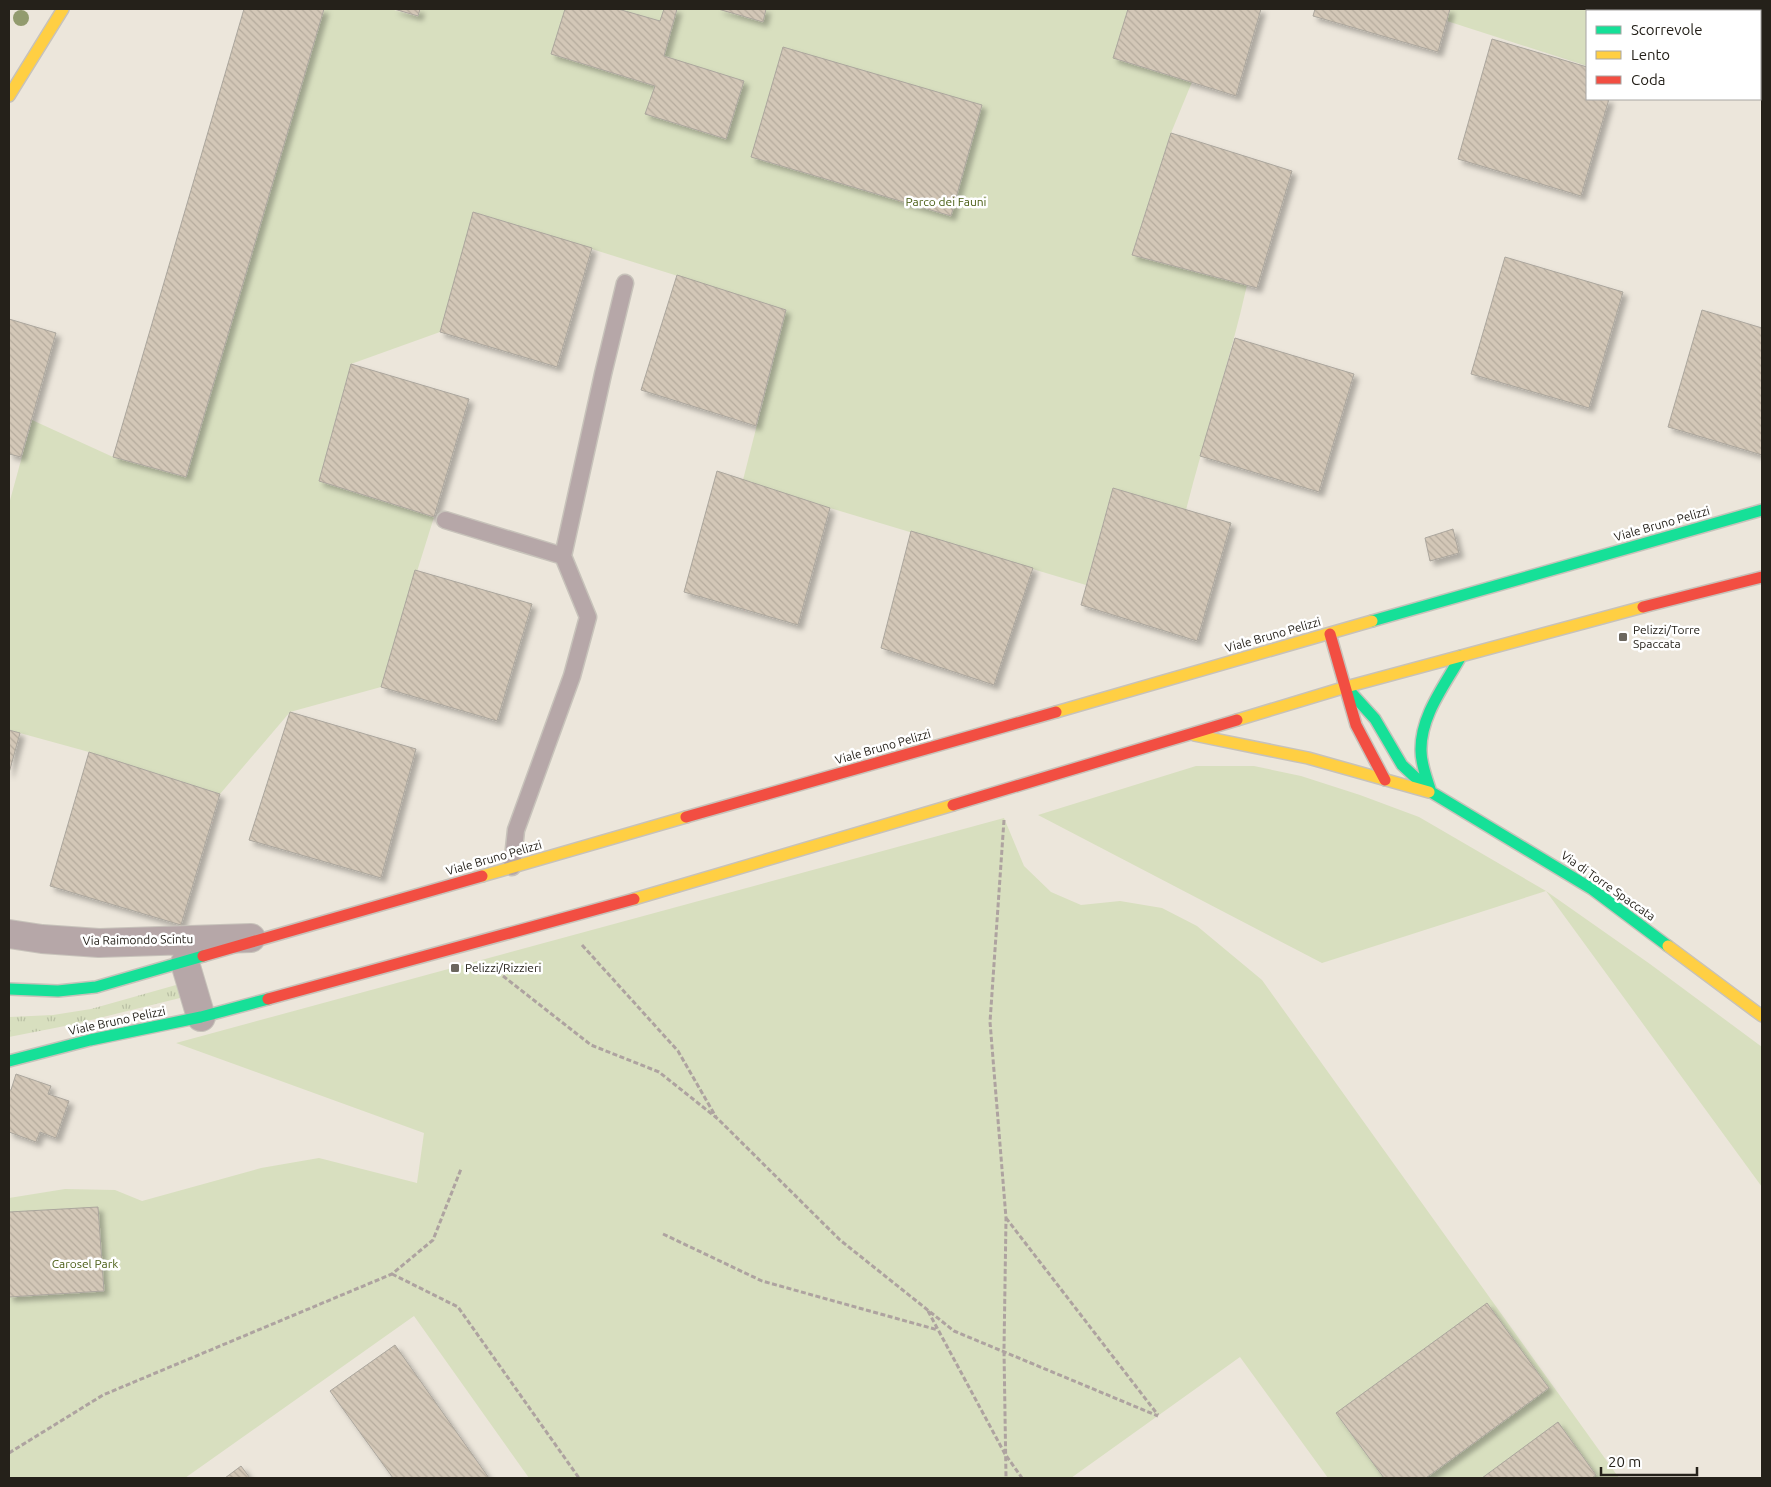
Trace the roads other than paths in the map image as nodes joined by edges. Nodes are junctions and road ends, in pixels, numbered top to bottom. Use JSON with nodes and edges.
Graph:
{"nodes":[{"id":1,"x":63,"y":9,"type":"edge"},
{"id":2,"x":9,"y":96,"type":"edge"},
{"id":3,"x":625,"y":283,"type":"dead end"},
{"id":4,"x":1762,"y":510,"type":"edge"},
{"id":5,"x":445,"y":520,"type":"dead end"},
{"id":6,"x":563,"y":556,"type":"junction"},
{"id":7,"x":1762,"y":577,"type":"edge"},
{"id":8,"x":1330,"y":634,"type":"junction"},
{"id":9,"x":1461,"y":656,"type":"junction"},
{"id":10,"x":1346,"y":687,"type":"junction"},
{"id":11,"x":1190,"y":734,"type":"junction"},
{"id":12,"x":1385,"y":780,"type":"junction"},
{"id":13,"x":1430,"y":792,"type":"junction"},
{"id":14,"x":512,"y":867,"type":"junction"},
{"id":15,"x":9,"y":934,"type":"edge"},
{"id":16,"x":268,"y":937,"type":"junction"},
{"id":17,"x":185,"y":963,"type":"junction"},
{"id":18,"x":9,"y":989,"type":"edge"},
{"id":19,"x":1762,"y":1016,"type":"edge"},
{"id":20,"x":201,"y":1017,"type":"junction"},
{"id":21,"x":9,"y":1061,"type":"edge"}],
"edges":[{"from":1,"to":2,"type":"street"},
{"from":3,"to":6,"type":"lane"},
{"from":4,"to":8,"type":"street","name":"Viale Bruno Pelizzi"},
{"from":5,"to":6,"type":"lane"},
{"from":6,"to":14,"type":"lane"},
{"from":7,"to":9,"type":"street","name":"Viale Bruno Pelizzi"},
{"from":8,"to":10,"type":"street","name":"Via di Torre Spaccata"},
{"from":8,"to":14,"type":"street","name":"Viale Bruno Pelizzi"},
{"from":9,"to":10,"type":"street","name":"Viale Bruno Pelizzi"},
{"from":9,"to":13,"type":"street"},
{"from":10,"to":11,"type":"street","name":"Viale Bruno Pelizzi"},
{"from":10,"to":12,"type":"street"},
{"from":10,"to":13,"type":"street","name":"Via di Torre Spaccata"},
{"from":11,"to":12,"type":"street","name":"Via di Torre Spaccata"},
{"from":11,"to":20,"type":"street","name":"Viale Bruno Pelizzi"},
{"from":12,"to":13,"type":"street","name":"Via di Torre Spaccata"},
{"from":13,"to":19,"type":"street","name":"Via di Torre Spaccata"},
{"from":14,"to":16,"type":"street","name":"Viale Bruno Pelizzi"},
{"from":15,"to":16,"type":"street","name":"Via Raimondo Scintu"},
{"from":16,"to":17,"type":"street","name":"Viale Bruno Pelizzi"},
{"from":17,"to":18,"type":"street","name":"Viale Bruno Pelizzi"},
{"from":17,"to":20,"type":"street"},
{"from":20,"to":21,"type":"street","name":"Viale Bruno Pelizzi"}]}
